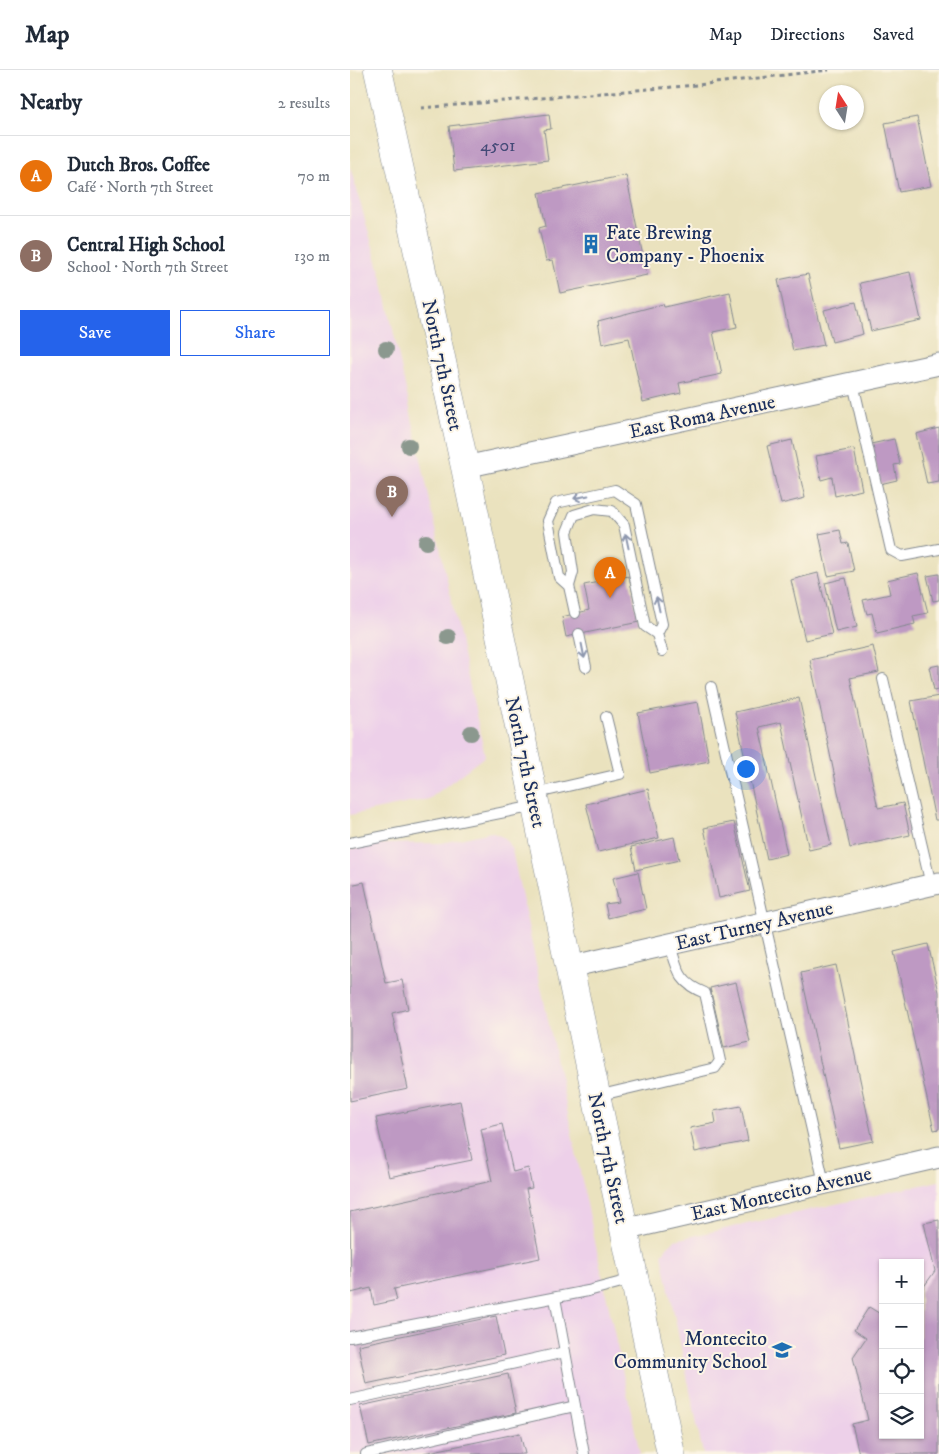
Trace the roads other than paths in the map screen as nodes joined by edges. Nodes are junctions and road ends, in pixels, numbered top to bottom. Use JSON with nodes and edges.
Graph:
{"nodes":[{"id":1,"x":380,"y":80,"type":"edge"},
{"id":2,"x":939,"y":364,"type":"edge"},
{"id":3,"x":853,"y":383,"type":"junction"},
{"id":4,"x":465,"y":467,"type":"junction"},
{"id":5,"x":939,"y":548,"type":"edge"},
{"id":6,"x":569,"y":586,"type":"junction"},
{"id":7,"x":576,"y":613,"type":"dead end"},
{"id":8,"x":579,"y":634,"type":"dead end"},
{"id":9,"x":657,"y":634,"type":"junction"},
{"id":10,"x":662,"y":651,"type":"dead end"},
{"id":11,"x":586,"y":667,"type":"dead end"},
{"id":12,"x":883,"y":679,"type":"dead end"},
{"id":13,"x":711,"y":687,"type":"dead end"},
{"id":14,"x":606,"y":717,"type":"dead end"},
{"id":15,"x":534,"y":800,"type":"junction"},
{"id":16,"x":350,"y":842,"type":"edge"},
{"id":17,"x":935,"y":884,"type":"edge"},
{"id":18,"x":763,"y":922,"type":"junction"},
{"id":19,"x":670,"y":945,"type":"junction"},
{"id":20,"x":570,"y":967,"type":"junction"},
{"id":21,"x":596,"y":1096,"type":"junction"},
{"id":22,"x":939,"y":1157,"type":"edge"},
{"id":23,"x":824,"y":1183,"type":"junction"},
{"id":24,"x":623,"y":1230,"type":"junction"},
{"id":25,"x":634,"y":1279,"type":"junction"},
{"id":26,"x":555,"y":1298,"type":"junction"},
{"id":27,"x":350,"y":1337,"type":"edge"},
{"id":28,"x":565,"y":1352,"type":"junction"},
{"id":29,"x":350,"y":1400,"type":"edge"},
{"id":30,"x":575,"y":1406,"type":"junction"},
{"id":31,"x":366,"y":1454,"type":"edge"},
{"id":32,"x":584,"y":1454,"type":"edge"},
{"id":33,"x":671,"y":1454,"type":"edge"}],
"edges":[{"from":1,"to":4,"type":"main road","name":"North 7th Street"},
{"from":2,"to":3,"type":"street","name":"East Roma Avenue"},
{"from":3,"to":4,"type":"street","name":"East Roma Avenue"},
{"from":3,"to":5,"type":"lane"},
{"from":4,"to":15,"type":"main road","name":"North 7th Street"},
{"from":6,"to":7,"type":"lane"},
{"from":9,"to":6,"type":"lane","one_way":true},
{"from":9,"to":6,"type":"lane","one_way":true},
{"from":8,"to":11,"type":"lane","one_way":true},
{"from":9,"to":10,"type":"lane"},
{"from":12,"to":17,"type":"lane"},
{"from":13,"to":18,"type":"lane"},
{"from":14,"to":15,"type":"lane"},
{"from":15,"to":16,"type":"lane"},
{"from":15,"to":20,"type":"main road","name":"North 7th Street"},
{"from":17,"to":18,"type":"street","name":"East Turney Avenue"},
{"from":18,"to":19,"type":"street","name":"East Turney Avenue"},
{"from":18,"to":23,"type":"lane"},
{"from":19,"to":20,"type":"street","name":"East Turney Avenue"},
{"from":19,"to":21,"type":"lane"},
{"from":20,"to":21,"type":"main road","name":"North 7th Street"},
{"from":21,"to":24,"type":"main road","name":"North 7th Street"},
{"from":22,"to":23,"type":"street","name":"East Montecito Avenue"},
{"from":23,"to":24,"type":"street","name":"East Montecito Avenue"},
{"from":24,"to":25,"type":"main road","name":"North 7th Street"},
{"from":25,"to":26,"type":"lane"},
{"from":25,"to":33,"type":"main road","name":"North 7th Street"},
{"from":26,"to":27,"type":"lane"},
{"from":26,"to":28,"type":"lane"},
{"from":28,"to":29,"type":"lane"},
{"from":28,"to":30,"type":"lane"},
{"from":30,"to":31,"type":"lane"},
{"from":30,"to":32,"type":"lane"}]}
